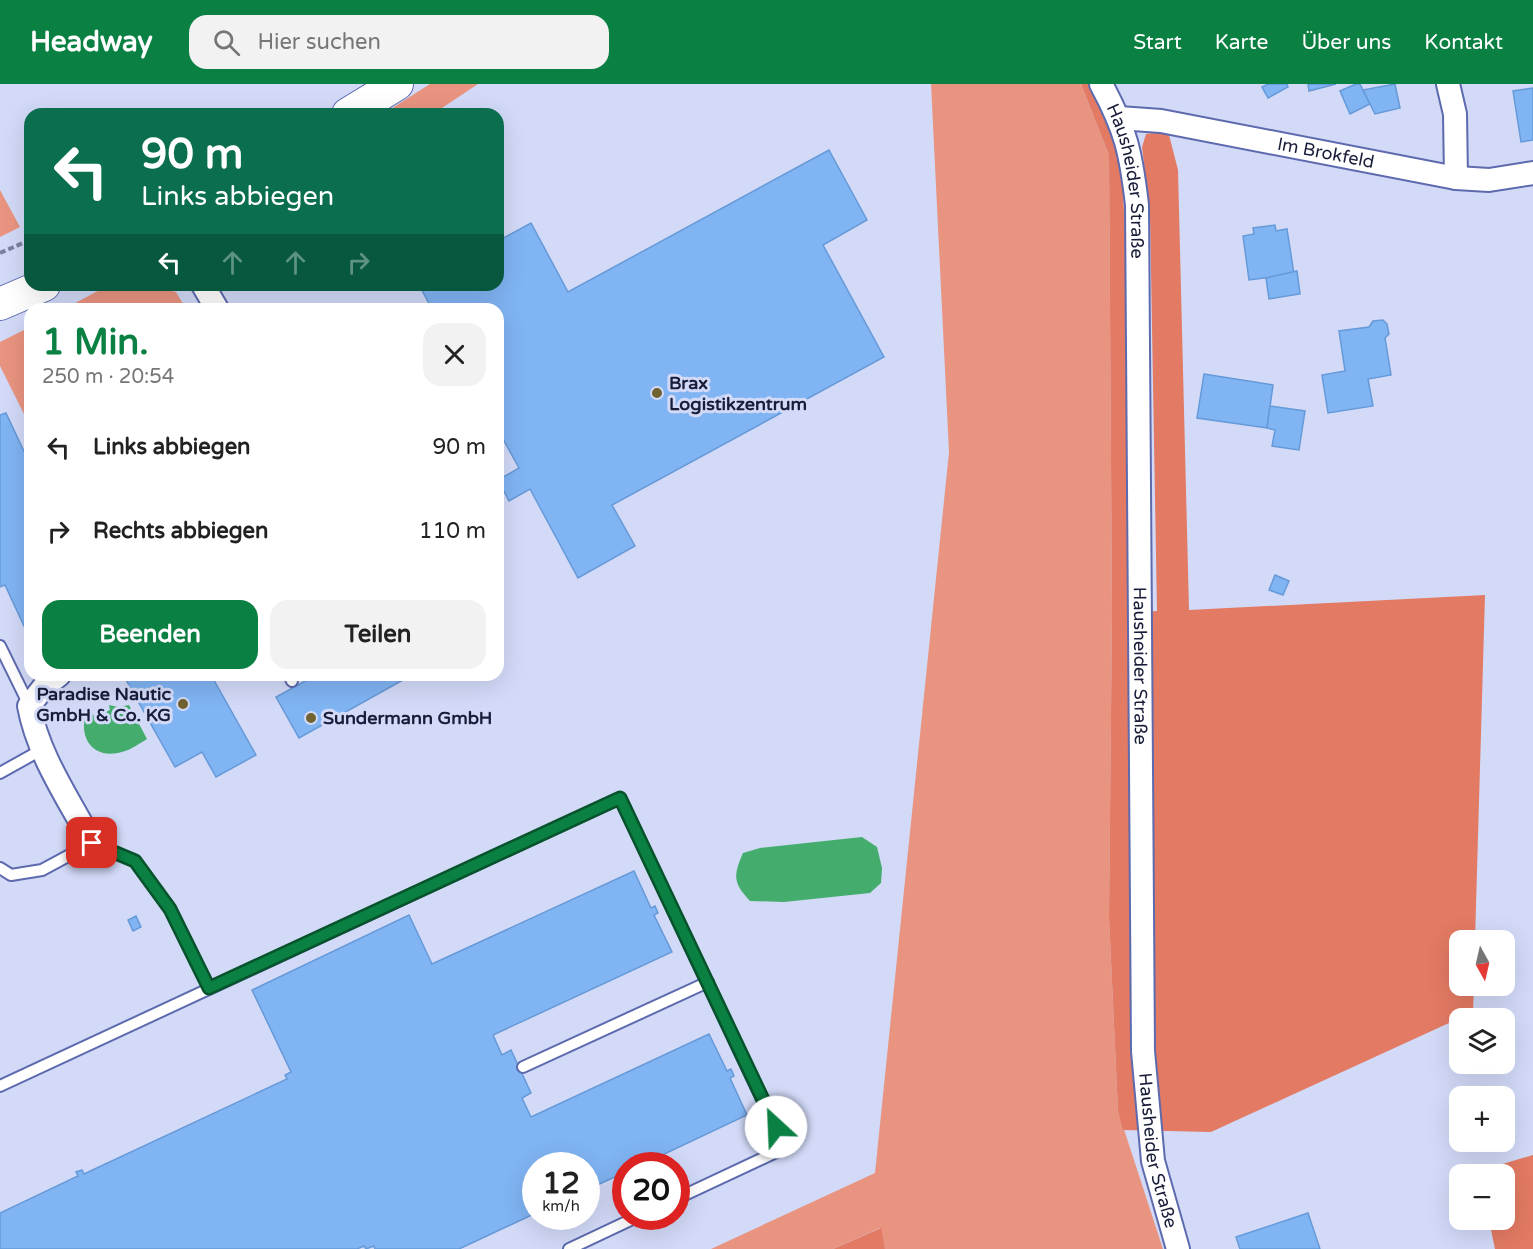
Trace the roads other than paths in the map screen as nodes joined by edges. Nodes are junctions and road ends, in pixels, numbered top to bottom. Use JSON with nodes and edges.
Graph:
{"nodes":[{"id":1,"x":397,"y":84,"type":"edge"},
{"id":2,"x":1101,"y":84,"type":"edge"},
{"id":3,"x":1449,"y":84,"type":"edge"},
{"id":4,"x":358,"y":108,"type":"edge"},
{"id":5,"x":1119,"y":118,"type":"junction"},
{"id":6,"x":1533,"y":173,"type":"edge"},
{"id":7,"x":1456,"y":178,"type":"junction"},
{"id":8,"x":30,"y":291,"type":"edge"},
{"id":9,"x":0,"y":304,"type":"edge"},
{"id":10,"x":0,"y":646,"type":"edge"},
{"id":11,"x":52,"y":681,"type":"edge"},
{"id":12,"x":29,"y":706,"type":"junction"},
{"id":13,"x":41,"y":750,"type":"junction"},
{"id":14,"x":0,"y":772,"type":"edge"},
{"id":15,"x":92,"y":843,"type":"junction"},
{"id":16,"x":0,"y":868,"type":"edge"},
{"id":17,"x":708,"y":982,"type":"junction"},
{"id":18,"x":209,"y":988,"type":"junction"},
{"id":19,"x":523,"y":1067,"type":"dead end"},
{"id":20,"x":0,"y":1086,"type":"edge"},
{"id":21,"x":690,"y":1192,"type":"edge"},
{"id":22,"x":612,"y":1229,"type":"edge"},
{"id":23,"x":569,"y":1249,"type":"edge"},
{"id":24,"x":1178,"y":1249,"type":"edge"}],
"edges":[{"from":1,"to":4,"type":"main road"},
{"from":2,"to":5,"type":"street","name":"Hausheider Straße"},
{"from":3,"to":7,"type":"street"},
{"from":5,"to":7,"type":"street","name":"Im Brokfeld"},
{"from":5,"to":24,"type":"street","name":"Hausheider Straße"},
{"from":6,"to":7,"type":"street","name":"Im Brokfeld"},
{"from":8,"to":9,"type":"main road"},
{"from":10,"to":12,"type":"lane"},
{"from":11,"to":12,"type":"street"},
{"from":12,"to":13,"type":"street"},
{"from":13,"to":14,"type":"lane"},
{"from":13,"to":15,"type":"street"},
{"from":15,"to":16,"type":"lane"},
{"from":15,"to":18,"type":"lane"},
{"from":17,"to":18,"type":"lane"},
{"from":17,"to":19,"type":"lane"},
{"from":17,"to":21,"type":"lane"},
{"from":18,"to":20,"type":"lane"},
{"from":22,"to":23,"type":"lane"}]}
